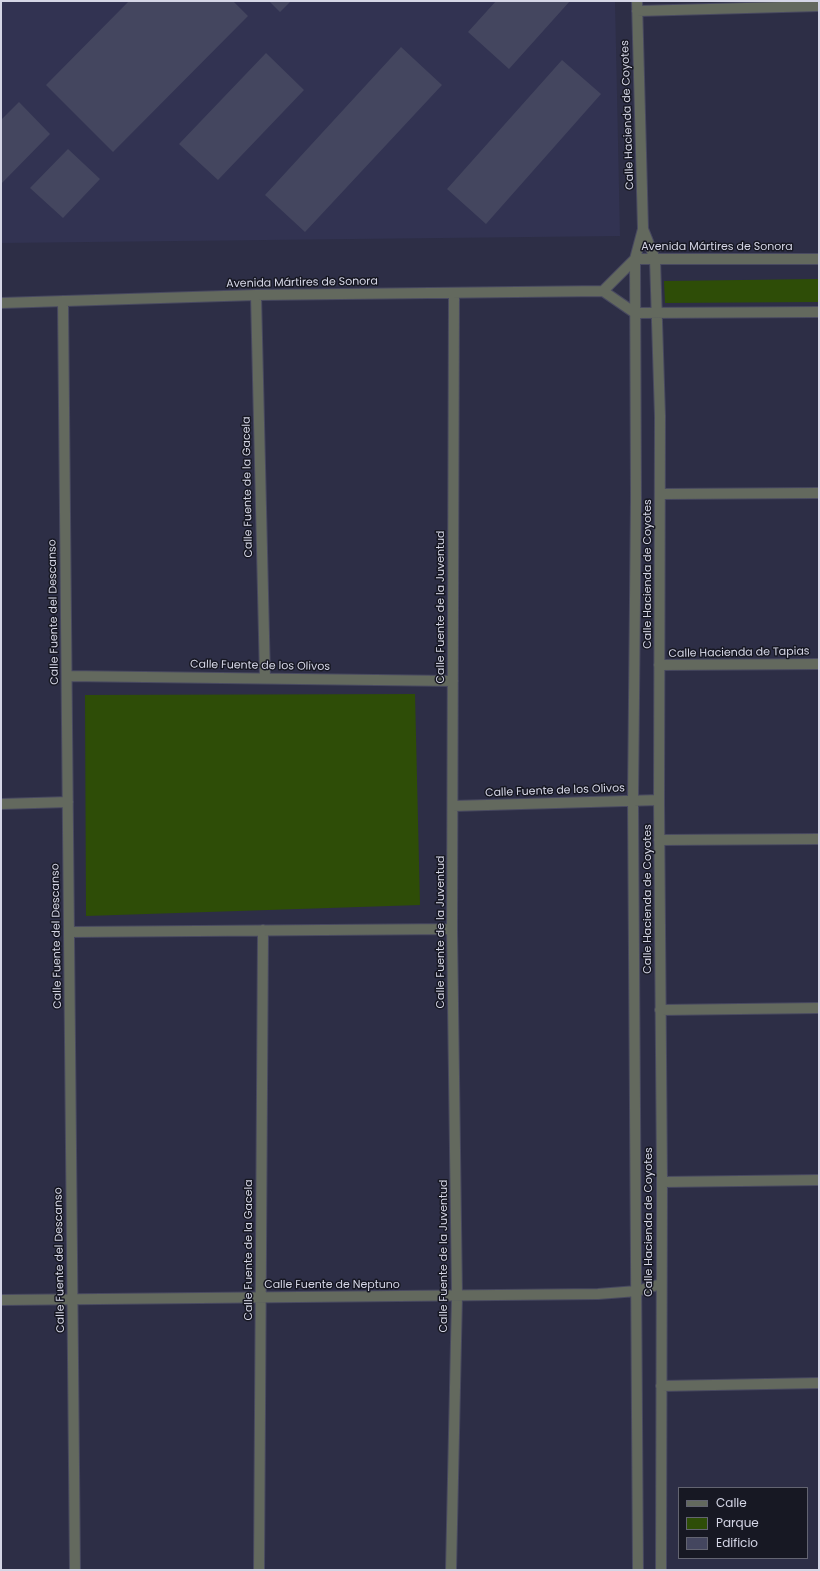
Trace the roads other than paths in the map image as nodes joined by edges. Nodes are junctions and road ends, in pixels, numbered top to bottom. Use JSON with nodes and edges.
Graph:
{"nodes":[{"id":1,"x":637,"y":6,"type":"edge"},
{"id":2,"x":819,"y":6,"type":"edge"},
{"id":3,"x":643,"y":229,"type":"junction"},
{"id":4,"x":655,"y":259,"type":"junction"},
{"id":5,"x":819,"y":259,"type":"edge"},
{"id":6,"x":635,"y":260,"type":"junction"},
{"id":7,"x":604,"y":291,"type":"junction"},
{"id":8,"x":454,"y":293,"type":"junction"},
{"id":9,"x":256,"y":295,"type":"junction"},
{"id":10,"x":63,"y":301,"type":"junction"},
{"id":11,"x":1,"y":303,"type":"edge"},
{"id":12,"x":819,"y":312,"type":"edge"},
{"id":13,"x":635,"y":313,"type":"junction"},
{"id":14,"x":657,"y":313,"type":"junction"},
{"id":15,"x":819,"y":493,"type":"edge"},
{"id":16,"x":660,"y":494,"type":"junction"},
{"id":17,"x":819,"y":664,"type":"edge"},
{"id":18,"x":659,"y":666,"type":"junction"},
{"id":19,"x":66,"y":676,"type":"junction"},
{"id":20,"x":265,"y":678,"type":"junction"},
{"id":21,"x":453,"y":681,"type":"junction"},
{"id":22,"x":633,"y":800,"type":"junction"},
{"id":23,"x":659,"y":800,"type":"junction"},
{"id":24,"x":68,"y":802,"type":"junction"},
{"id":25,"x":1,"y":804,"type":"edge"},
{"id":26,"x":453,"y":806,"type":"junction"},
{"id":27,"x":819,"y":839,"type":"edge"},
{"id":28,"x":659,"y":840,"type":"junction"},
{"id":29,"x":452,"y":929,"type":"junction"},
{"id":30,"x":264,"y":930,"type":"junction"},
{"id":31,"x":69,"y":932,"type":"junction"},
{"id":32,"x":819,"y":1008,"type":"edge"},
{"id":33,"x":660,"y":1010,"type":"junction"},
{"id":34,"x":819,"y":1180,"type":"edge"},
{"id":35,"x":662,"y":1182,"type":"junction"},
{"id":36,"x":661,"y":1284,"type":"junction"},
{"id":37,"x":637,"y":1291,"type":"junction"},
{"id":38,"x":457,"y":1296,"type":"junction"},
{"id":39,"x":261,"y":1298,"type":"junction"},
{"id":40,"x":1,"y":1300,"type":"edge"},
{"id":41,"x":73,"y":1300,"type":"junction"},
{"id":42,"x":819,"y":1382,"type":"edge"},
{"id":43,"x":661,"y":1386,"type":"junction"},
{"id":44,"x":75,"y":1570,"type":"edge"},
{"id":45,"x":259,"y":1570,"type":"edge"},
{"id":46,"x":451,"y":1570,"type":"edge"},
{"id":47,"x":638,"y":1570,"type":"edge"},
{"id":48,"x":661,"y":1570,"type":"edge"}],
"edges":[{"from":1,"to":2,"type":"street"},
{"from":1,"to":3,"type":"street","name":"Calle Hacienda de Coyotes"},
{"from":3,"to":4,"type":"street","name":"Calle Hacienda de Coyotes"},
{"from":3,"to":6,"type":"street","name":"Calle Hacienda de Coyotes"},
{"from":4,"to":5,"type":"street","name":"Avenida Mártires de Sonora"},
{"from":4,"to":6,"type":"street","name":"Avenida Mártires de Sonora"},
{"from":4,"to":14,"type":"street","name":"Calle Hacienda de Coyotes"},
{"from":6,"to":7,"type":"street","name":"Avenida Mártires de Sonora"},
{"from":6,"to":13,"type":"street","name":"Calle Hacienda de Coyotes"},
{"from":7,"to":8,"type":"street","name":"Avenida Mártires de Sonora"},
{"from":7,"to":13,"type":"street"},
{"from":8,"to":9,"type":"street","name":"Avenida Mártires de Sonora"},
{"from":8,"to":21,"type":"street","name":"Calle Fuente de la Juventud"},
{"from":9,"to":10,"type":"street","name":"Avenida Mártires de Sonora"},
{"from":9,"to":20,"type":"street","name":"Calle Fuente de la Gacela"},
{"from":10,"to":11,"type":"street","name":"Avenida Mártires de Sonora"},
{"from":10,"to":19,"type":"street","name":"Calle Fuente del Descanso"},
{"from":12,"to":14,"type":"street"},
{"from":13,"to":14,"type":"street"},
{"from":13,"to":22,"type":"street","name":"Calle Hacienda de Coyotes"},
{"from":14,"to":16,"type":"street","name":"Calle Hacienda de Coyotes"},
{"from":15,"to":16,"type":"street"},
{"from":16,"to":18,"type":"street","name":"Calle Hacienda de Coyotes"},
{"from":17,"to":18,"type":"street","name":"Calle Hacienda de Tapias"},
{"from":18,"to":23,"type":"street","name":"Calle Hacienda de Coyotes"},
{"from":19,"to":20,"type":"street","name":"Calle Fuente de los Olivos"},
{"from":19,"to":24,"type":"street","name":"Calle Fuente del Descanso"},
{"from":20,"to":21,"type":"street","name":"Calle Fuente de los Olivos"},
{"from":21,"to":26,"type":"street","name":"Calle Fuente de la Juventud"},
{"from":22,"to":23,"type":"street","name":"Calle Fuente de los Olivos"},
{"from":22,"to":26,"type":"street","name":"Calle Fuente de los Olivos"},
{"from":22,"to":37,"type":"street","name":"Calle Hacienda de Coyotes"},
{"from":23,"to":28,"type":"street","name":"Calle Hacienda de Coyotes"},
{"from":24,"to":25,"type":"street"},
{"from":24,"to":31,"type":"street","name":"Calle Fuente del Descanso"},
{"from":26,"to":29,"type":"street","name":"Calle Fuente de la Juventud"},
{"from":27,"to":28,"type":"street"},
{"from":28,"to":33,"type":"street","name":"Calle Hacienda de Coyotes"},
{"from":29,"to":30,"type":"street"},
{"from":29,"to":38,"type":"street","name":"Calle Fuente de la Juventud"},
{"from":30,"to":31,"type":"street"},
{"from":30,"to":39,"type":"street","name":"Calle Fuente de la Gacela"},
{"from":31,"to":41,"type":"street","name":"Calle Fuente del Descanso"},
{"from":32,"to":33,"type":"street"},
{"from":33,"to":35,"type":"street","name":"Calle Hacienda de Coyotes"},
{"from":34,"to":35,"type":"street"},
{"from":35,"to":36,"type":"street","name":"Calle Hacienda de Coyotes"},
{"from":36,"to":37,"type":"street","name":"Calle Fuente de Neptuno"},
{"from":36,"to":43,"type":"street","name":"Calle Hacienda de Coyotes"},
{"from":37,"to":38,"type":"street","name":"Calle Fuente de Neptuno"},
{"from":37,"to":47,"type":"street","name":"Calle Hacienda de Coyotes"},
{"from":38,"to":39,"type":"street","name":"Calle Fuente de Neptuno"},
{"from":38,"to":46,"type":"street","name":"Calle Fuente de la Juventud"},
{"from":39,"to":41,"type":"street","name":"Calle Fuente de Neptuno"},
{"from":39,"to":45,"type":"street","name":"Calle Fuente de la Gacela"},
{"from":40,"to":41,"type":"street","name":"Calle Fuente de Neptuno"},
{"from":41,"to":44,"type":"street","name":"Calle Fuente del Descanso"},
{"from":42,"to":43,"type":"street"},
{"from":43,"to":48,"type":"street","name":"Calle Hacienda de Coyotes"}]}
